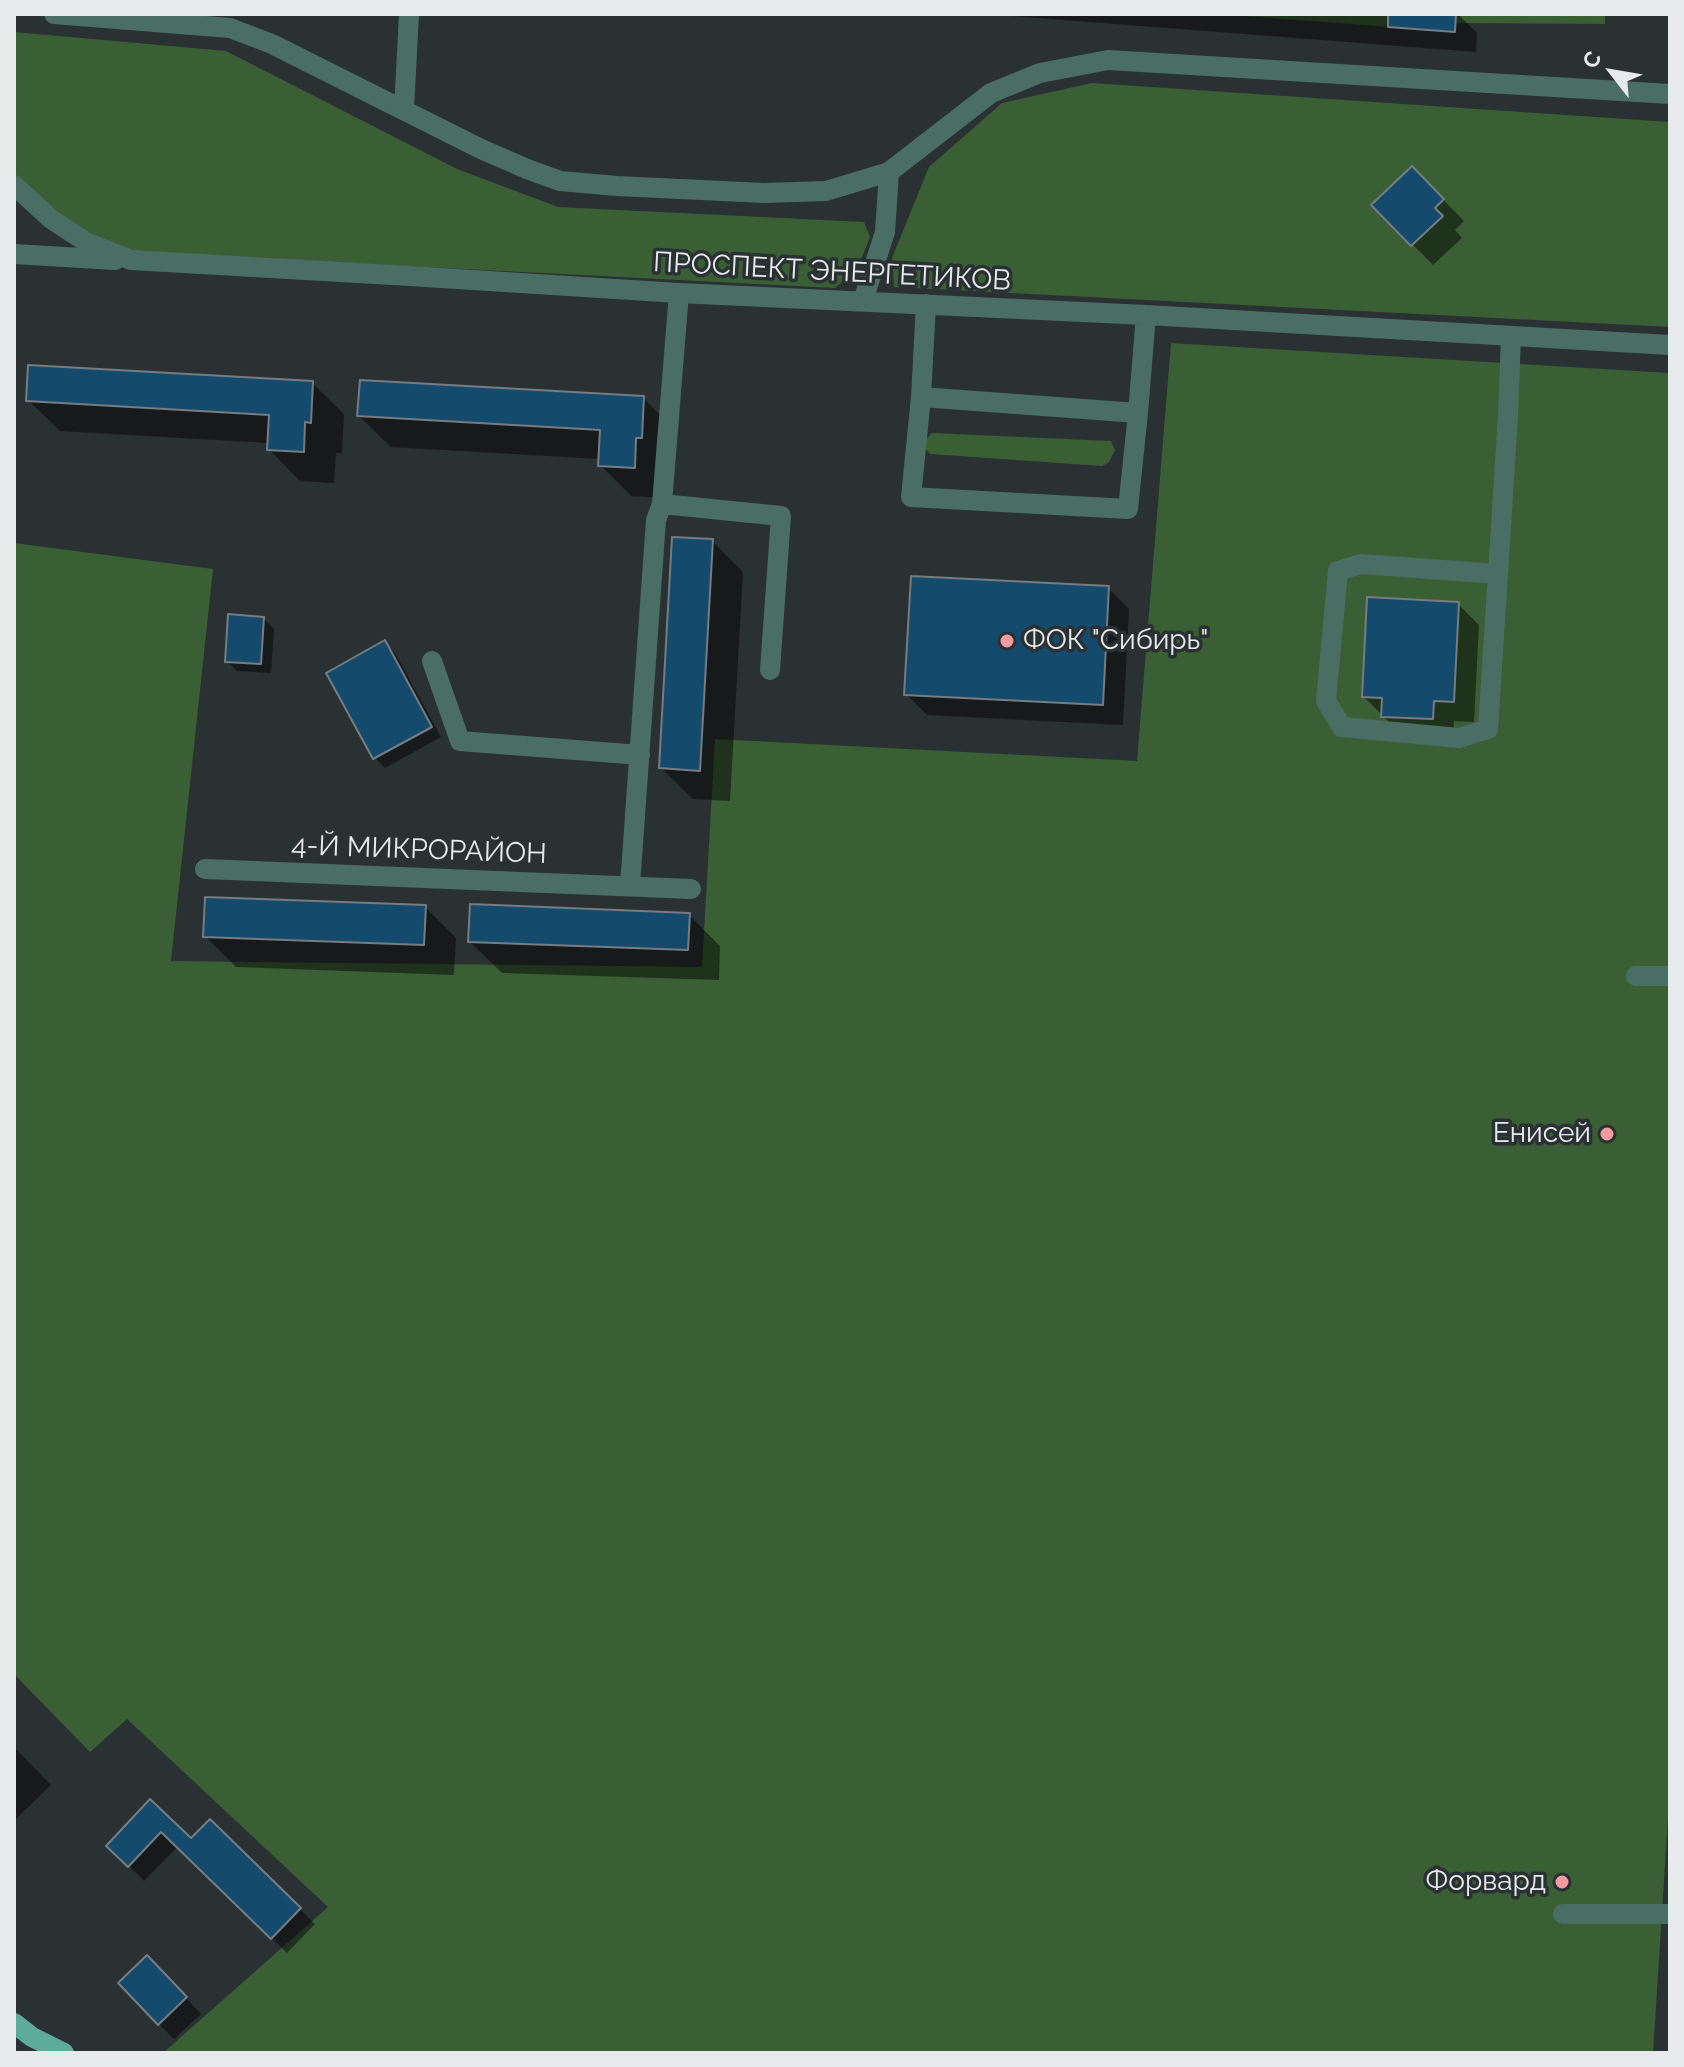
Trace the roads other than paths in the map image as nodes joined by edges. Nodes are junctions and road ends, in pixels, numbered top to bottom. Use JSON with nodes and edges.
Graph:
{"nodes":[{"id":1,"x":54,"y":14,"type":"edge"},
{"id":2,"x":409,"y":14,"type":"edge"},
{"id":3,"x":1670,"y":94,"type":"edge"},
{"id":4,"x":404,"y":109,"type":"junction"},
{"id":5,"x":889,"y":172,"type":"junction"},
{"id":6,"x":14,"y":185,"type":"edge"},
{"id":7,"x":14,"y":254,"type":"edge"},
{"id":8,"x":131,"y":260,"type":"junction"},
{"id":9,"x":679,"y":293,"type":"junction"},
{"id":10,"x":863,"y":301,"type":"junction"},
{"id":11,"x":926,"y":304,"type":"junction"},
{"id":12,"x":1146,"y":315,"type":"junction"},
{"id":13,"x":1511,"y":336,"type":"junction"},
{"id":14,"x":1670,"y":345,"type":"edge"},
{"id":15,"x":921,"y":397,"type":"junction"},
{"id":16,"x":1138,"y":413,"type":"junction"},
{"id":17,"x":662,"y":504,"type":"junction"},
{"id":18,"x":1498,"y":574,"type":"junction"},
{"id":19,"x":432,"y":661,"type":"dead end"},
{"id":20,"x":770,"y":670,"type":"dead end"},
{"id":21,"x":640,"y":755,"type":"junction"},
{"id":22,"x":205,"y":869,"type":"dead end"},
{"id":23,"x":630,"y":886,"type":"junction"},
{"id":24,"x":691,"y":889,"type":"dead end"},
{"id":25,"x":1636,"y":976,"type":"dead end"},
{"id":26,"x":1670,"y":976,"type":"edge"},
{"id":27,"x":1563,"y":1914,"type":"dead end"},
{"id":28,"x":1670,"y":1914,"type":"edge"},
{"id":29,"x":14,"y":2023,"type":"edge"},
{"id":30,"x":64,"y":2053,"type":"edge"}],
"edges":[{"from":1,"to":4,"type":"street"},
{"from":2,"to":4,"type":"street"},
{"from":3,"to":5,"type":"street"},
{"from":4,"to":5,"type":"street"},
{"from":5,"to":10,"type":"street"},
{"from":6,"to":8,"type":"street","name":"ПРОСПЕКТ ЭНЕРГЕТИКОВ"},
{"from":7,"to":8,"type":"street"},
{"from":8,"to":9,"type":"street","name":"ПРОСПЕКТ ЭНЕРГЕТИКОВ"},
{"from":9,"to":10,"type":"street","name":"ПРОСПЕКТ ЭНЕРГЕТИКОВ"},
{"from":9,"to":17,"type":"street"},
{"from":10,"to":11,"type":"street","name":"ПРОСПЕКТ ЭНЕРГЕТИКОВ"},
{"from":11,"to":12,"type":"street","name":"ПРОСПЕКТ ЭНЕРГЕТИКОВ"},
{"from":11,"to":15,"type":"street"},
{"from":12,"to":13,"type":"street","name":"ПРОСПЕКТ ЭНЕРГЕТИКОВ"},
{"from":12,"to":16,"type":"street"},
{"from":13,"to":14,"type":"street","name":"ПРОСПЕКТ ЭНЕРГЕТИКОВ"},
{"from":13,"to":18,"type":"street"},
{"from":15,"to":16,"type":"street"},
{"from":15,"to":16,"type":"street"},
{"from":17,"to":20,"type":"street"},
{"from":17,"to":21,"type":"street"},
{"from":18,"to":18,"type":"street"},
{"from":19,"to":21,"type":"street"},
{"from":21,"to":23,"type":"street"},
{"from":22,"to":23,"type":"street","name":"4-Й МИКРОРАЙОН"},
{"from":23,"to":24,"type":"street","name":"4-Й МИКРОРАЙОН"},
{"from":25,"to":26,"type":"street"},
{"from":27,"to":28,"type":"street"},
{"from":29,"to":30,"type":"main road"}]}
